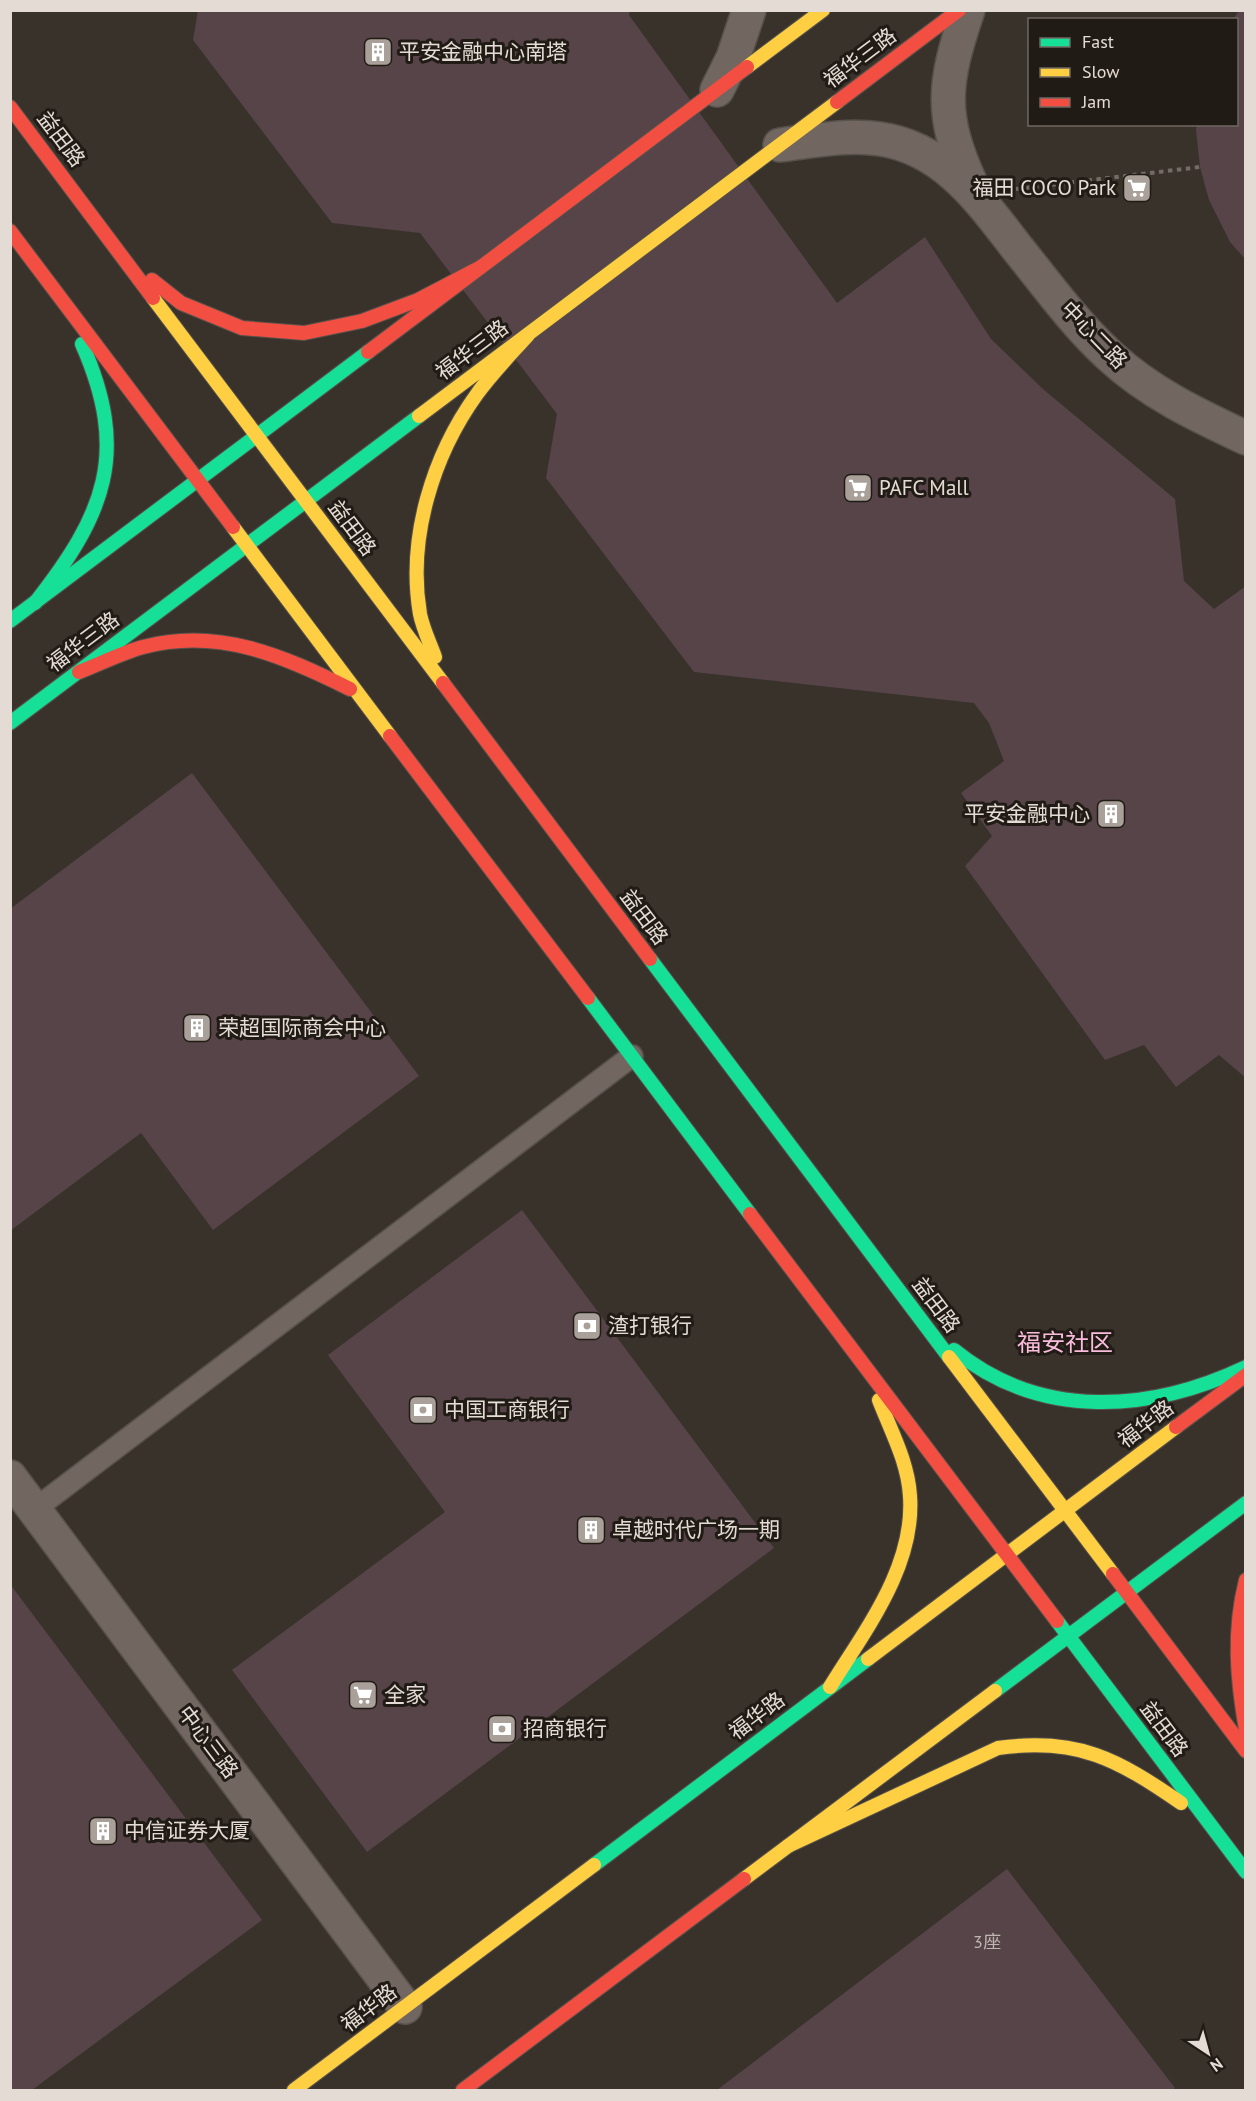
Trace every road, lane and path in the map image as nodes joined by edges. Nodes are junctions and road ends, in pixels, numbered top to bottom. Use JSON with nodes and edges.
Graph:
{"nodes":[{"id":1,"x":749,"y":10,"type":"edge"},
{"id":2,"x":823,"y":10,"type":"edge"},
{"id":3,"x":959,"y":10,"type":"edge"},
{"id":4,"x":968,"y":10,"type":"edge"},
{"id":5,"x":717,"y":90,"type":"junction"},
{"id":6,"x":10,"y":107,"type":"edge"},
{"id":7,"x":780,"y":145,"type":"junction"},
{"id":8,"x":1200,"y":167,"type":"dead end"},
{"id":9,"x":975,"y":193,"type":"junction"},
{"id":10,"x":10,"y":231,"type":"edge"},
{"id":11,"x":120,"y":255,"type":"junction"},
{"id":12,"x":481,"y":267,"type":"junction"},
{"id":13,"x":57,"y":294,"type":"junction"},
{"id":14,"x":528,"y":335,"type":"junction"},
{"id":15,"x":256,"y":436,"type":"junction"},
{"id":16,"x":1245,"y":438,"type":"edge"},
{"id":17,"x":198,"y":481,"type":"junction"},
{"id":18,"x":305,"y":502,"type":"junction"},
{"id":19,"x":247,"y":546,"type":"junction"},
{"id":20,"x":35,"y":603,"type":"junction"},
{"id":21,"x":10,"y":621,"type":"edge"},
{"id":22,"x":79,"y":672,"type":"junction"},
{"id":23,"x":446,"y":687,"type":"junction"},
{"id":24,"x":358,"y":693,"type":"junction"},
{"id":25,"x":10,"y":723,"type":"edge"},
{"id":26,"x":632,"y":1056,"type":"junction"},
{"id":27,"x":926,"y":1326,"type":"junction"},
{"id":28,"x":1245,"y":1367,"type":"edge"},
{"id":29,"x":868,"y":1370,"type":"junction"},
{"id":30,"x":1245,"y":1375,"type":"edge"},
{"id":31,"x":10,"y":1477,"type":"edge"},
{"id":32,"x":1245,"y":1503,"type":"edge"},
{"id":33,"x":35,"y":1509,"type":"junction"},
{"id":34,"x":1064,"y":1510,"type":"junction"},
{"id":35,"x":1006,"y":1554,"type":"junction"},
{"id":36,"x":1245,"y":1580,"type":"edge"},
{"id":37,"x":1126,"y":1592,"type":"junction"},
{"id":38,"x":1068,"y":1636,"type":"junction"},
{"id":39,"x":830,"y":1687,"type":"junction"},
{"id":40,"x":1245,"y":1730,"type":"edge"},
{"id":41,"x":1245,"y":1751,"type":"edge"},
{"id":42,"x":1209,"y":1823,"type":"junction"},
{"id":43,"x":788,"y":1846,"type":"junction"},
{"id":44,"x":1245,"y":1872,"type":"edge"},
{"id":45,"x":405,"y":2007,"type":"junction"},
{"id":46,"x":294,"y":2091,"type":"edge"},
{"id":47,"x":463,"y":2091,"type":"edge"}],
"edges":[{"from":1,"to":5,"type":"street"},
{"from":2,"to":5,"type":"main road"},
{"from":3,"to":7,"type":"main road","name":"福华三路"},
{"from":4,"to":9,"type":"street","name":"中心二路"},
{"from":5,"to":12,"type":"main road"},
{"from":6,"to":11,"type":"main road","name":"益田路"},
{"from":7,"to":9,"type":"street","name":"中心二路"},
{"from":7,"to":14,"type":"main road","name":"福华三路"},
{"from":8,"to":9,"type":"path"},
{"from":9,"to":16,"type":"street","name":"中心二路"},
{"from":10,"to":13,"type":"main road","name":"益田路"},
{"from":11,"to":12,"type":"main road"},
{"from":11,"to":15,"type":"main road","name":"益田路"},
{"from":12,"to":15,"type":"main road"},
{"from":13,"to":17,"type":"main road","name":"益田路"},
{"from":13,"to":20,"type":"main road"},
{"from":14,"to":18,"type":"main road","name":"福华三路"},
{"from":14,"to":23,"type":"main road"},
{"from":15,"to":17,"type":"main road"},
{"from":15,"to":18,"type":"main road","name":"益田路"},
{"from":17,"to":19,"type":"main road","name":"益田路"},
{"from":17,"to":20,"type":"main road"},
{"from":18,"to":19,"type":"main road","name":"福华三路"},
{"from":18,"to":23,"type":"main road","name":"益田路"},
{"from":19,"to":22,"type":"main road","name":"福华三路"},
{"from":19,"to":24,"type":"main road","name":"益田路"},
{"from":20,"to":21,"type":"main road"},
{"from":22,"to":24,"type":"main road"},
{"from":22,"to":25,"type":"main road","name":"福华三路"},
{"from":23,"to":27,"type":"main road","name":"益田路"},
{"from":24,"to":26,"type":"main road","name":"益田路"},
{"from":26,"to":29,"type":"main road","name":"益田路"},
{"from":26,"to":33,"type":"lane"},
{"from":27,"to":28,"type":"main road"},
{"from":27,"to":34,"type":"main road","name":"益田路"},
{"from":29,"to":35,"type":"main road","name":"益田路"},
{"from":29,"to":39,"type":"main road"},
{"from":30,"to":34,"type":"main road","name":"福华路"},
{"from":31,"to":33,"type":"street","name":"中心三路"},
{"from":32,"to":37,"type":"main road"},
{"from":33,"to":45,"type":"street","name":"中心三路"},
{"from":34,"to":35,"type":"main road","name":"福华路"},
{"from":34,"to":37,"type":"main road","name":"益田路"},
{"from":35,"to":38,"type":"main road","name":"益田路"},
{"from":35,"to":39,"type":"main road","name":"福华路"},
{"from":36,"to":40,"type":"main road"},
{"from":37,"to":38,"type":"main road"},
{"from":37,"to":41,"type":"main road","name":"益田路"},
{"from":38,"to":42,"type":"main road","name":"益田路"},
{"from":38,"to":43,"type":"main road"},
{"from":39,"to":45,"type":"main road","name":"福华路"},
{"from":42,"to":43,"type":"main road"},
{"from":42,"to":44,"type":"main road","name":"益田路"},
{"from":43,"to":47,"type":"main road"},
{"from":45,"to":46,"type":"main road","name":"福华路"}]}
